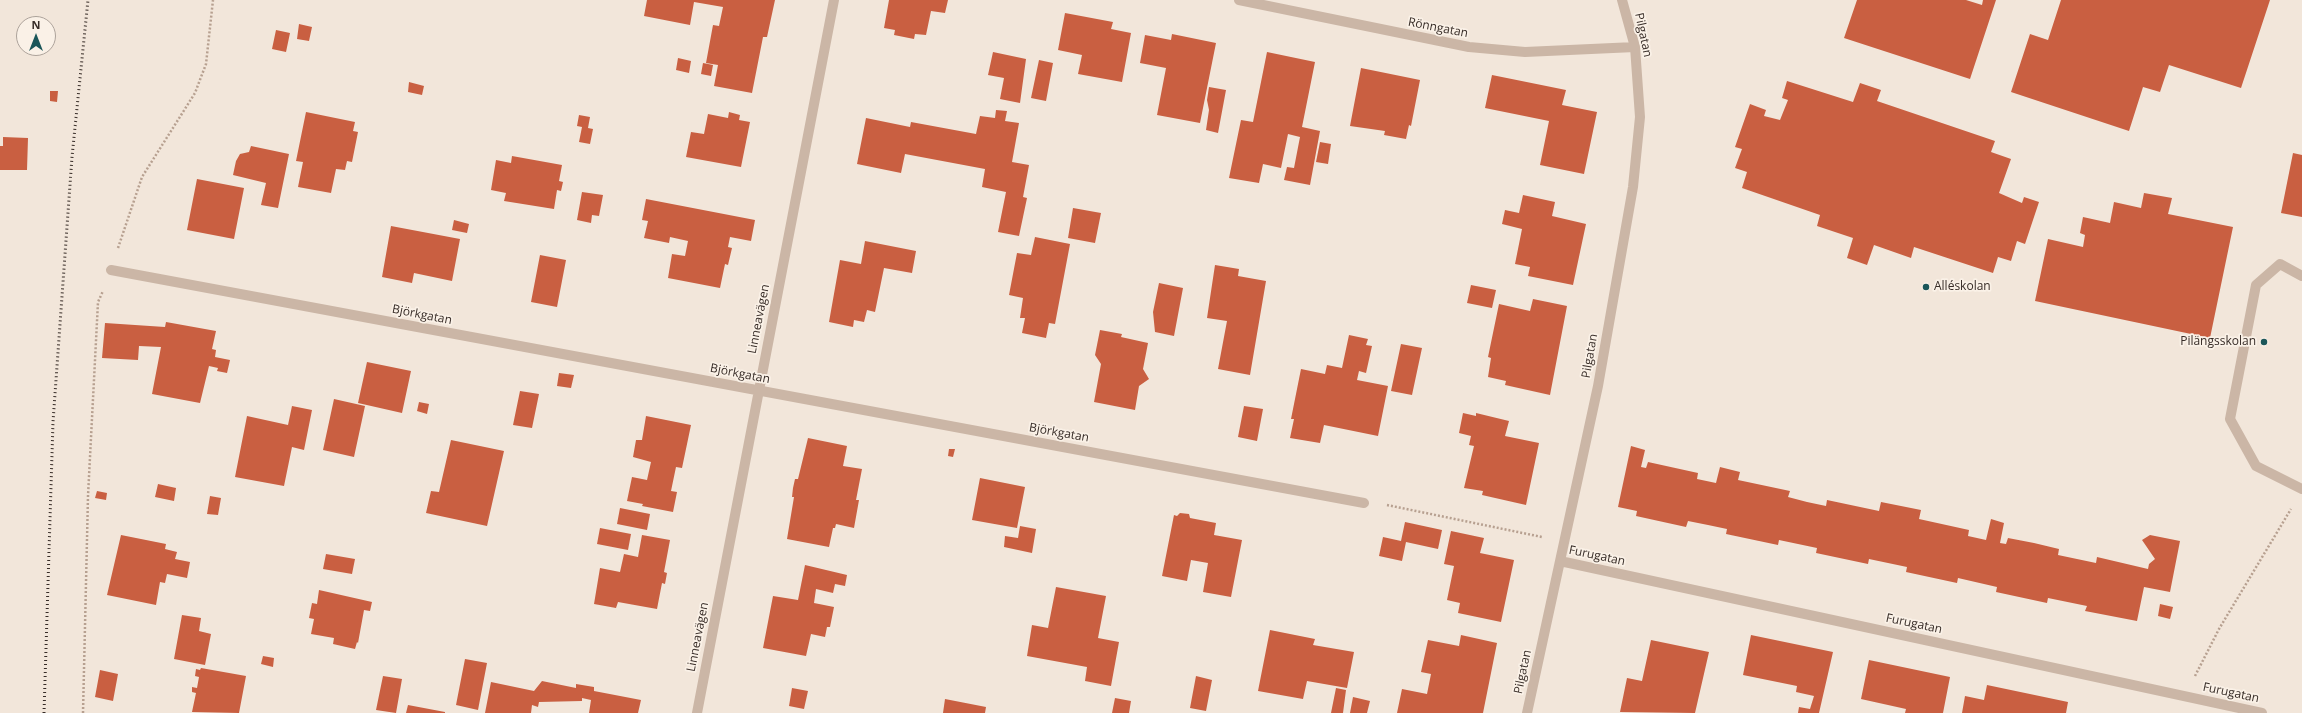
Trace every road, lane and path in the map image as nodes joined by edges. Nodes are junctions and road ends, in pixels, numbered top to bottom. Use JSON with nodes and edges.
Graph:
{"nodes":[{"id":1,"x":213,"y":0,"type":"edge"},
{"id":2,"x":834,"y":0,"type":"edge"},
{"id":3,"x":1239,"y":0,"type":"edge"},
{"id":4,"x":1622,"y":0,"type":"edge"},
{"id":5,"x":1635,"y":47,"type":"junction"},
{"id":6,"x":111,"y":270,"type":"junction"},
{"id":7,"x":2302,"y":276,"type":"edge"},
{"id":8,"x":758,"y":391,"type":"junction"},
{"id":9,"x":2302,"y":488,"type":"edge"},
{"id":10,"x":1364,"y":503,"type":"joint"},
{"id":11,"x":2294,"y":504,"type":"dead end"},
{"id":12,"x":1564,"y":541,"type":"junction"},
{"id":13,"x":1560,"y":561,"type":"junction"},
{"id":14,"x":2184,"y":696,"type":"junction"},
{"id":15,"x":83,"y":713,"type":"edge"},
{"id":16,"x":697,"y":713,"type":"edge"},
{"id":17,"x":1527,"y":713,"type":"edge"},
{"id":18,"x":2262,"y":713,"type":"edge"}],
"edges":[{"from":1,"to":6,"type":"path"},
{"from":2,"to":8,"type":"street","name":"Linneavägen"},
{"from":3,"to":5,"type":"street","name":"Rönngatan"},
{"from":4,"to":5,"type":"street","name":"Pilgatan"},
{"from":5,"to":12,"type":"street","name":"Pilgatan"},
{"from":6,"to":8,"type":"street","name":"Björkgatan"},
{"from":6,"to":15,"type":"path"},
{"from":7,"to":9,"type":"street"},
{"from":8,"to":10,"type":"street","name":"Björkgatan"},
{"from":8,"to":16,"type":"street","name":"Linneavägen"},
{"from":10,"to":12,"type":"path"},
{"from":11,"to":14,"type":"path"},
{"from":12,"to":13,"type":"street","name":"Pilgatan"},
{"from":13,"to":14,"type":"street","name":"Furugatan"},
{"from":13,"to":17,"type":"street","name":"Pilgatan"},
{"from":14,"to":18,"type":"street","name":"Furugatan"}]}
